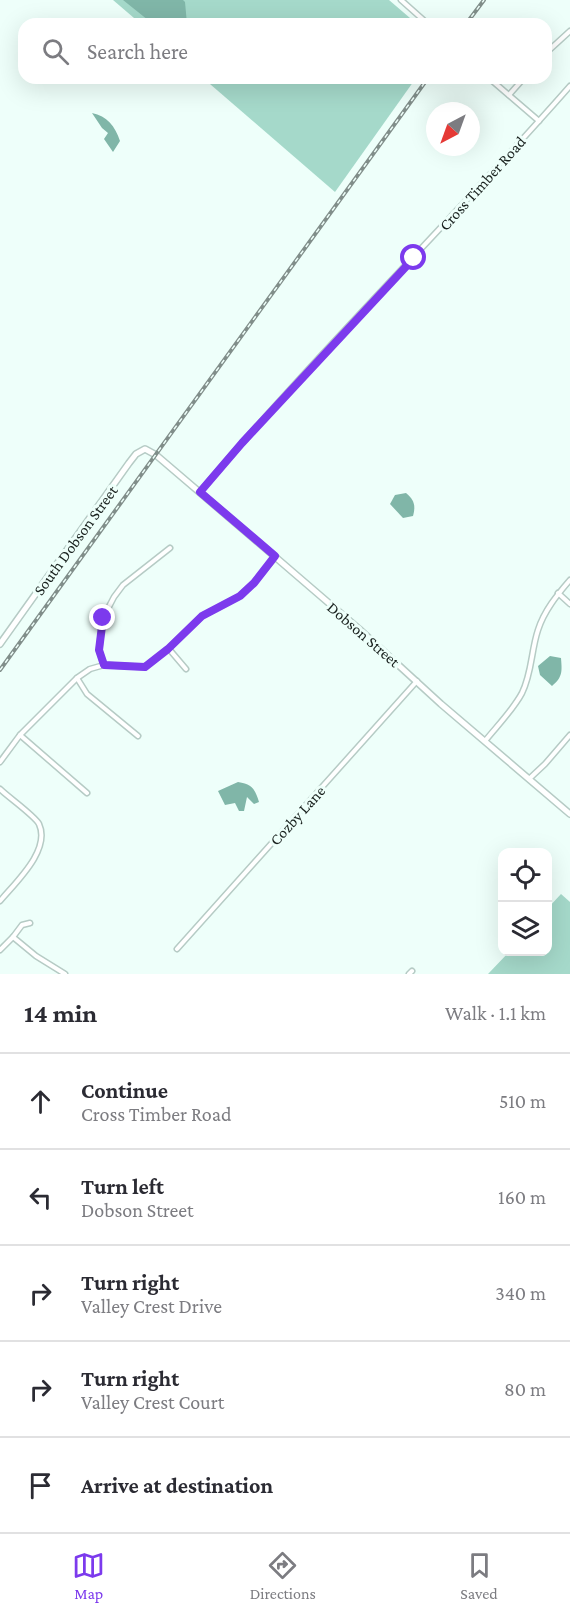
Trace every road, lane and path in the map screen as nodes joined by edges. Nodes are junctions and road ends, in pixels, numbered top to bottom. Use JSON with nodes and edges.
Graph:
{"nodes":[{"id":1,"x":401,"y":0,"type":"edge"},
{"id":2,"x":421,"y":18,"type":"edge"},
{"id":3,"x":570,"y":31,"type":"edge"},
{"id":4,"x":552,"y":48,"type":"edge"},
{"id":5,"x":496,"y":84,"type":"edge"},
{"id":6,"x":519,"y":84,"type":"edge"},
{"id":7,"x":570,"y":86,"type":"edge"},
{"id":8,"x":509,"y":95,"type":"junction"},
{"id":9,"x":539,"y":121,"type":"junction"},
{"id":10,"x":156,"y":455,"type":"joint"},
{"id":11,"x":200,"y":492,"type":"junction"},
{"id":12,"x":170,"y":548,"type":"dead end"},
{"id":13,"x":275,"y":556,"type":"junction"},
{"id":14,"x":570,"y":580,"type":"edge"},
{"id":15,"x":558,"y":593,"type":"junction"},
{"id":16,"x":570,"y":603,"type":"edge"},
{"id":17,"x":0,"y":644,"type":"edge"},
{"id":18,"x":168,"y":649,"type":"junction"},
{"id":19,"x":104,"y":665,"type":"junction"},
{"id":20,"x":186,"y":669,"type":"dead end"},
{"id":21,"x":77,"y":678,"type":"junction"},
{"id":22,"x":417,"y":680,"type":"junction"},
{"id":23,"x":20,"y":735,"type":"junction"},
{"id":24,"x":570,"y":735,"type":"edge"},
{"id":25,"x":138,"y":736,"type":"dead end"},
{"id":26,"x":485,"y":741,"type":"junction"},
{"id":27,"x":0,"y":762,"type":"edge"},
{"id":28,"x":529,"y":779,"type":"junction"},
{"id":29,"x":0,"y":789,"type":"edge"},
{"id":30,"x":87,"y":793,"type":"dead end"},
{"id":31,"x":570,"y":814,"type":"edge"},
{"id":32,"x":0,"y":901,"type":"edge"},
{"id":33,"x":30,"y":923,"type":"dead end"},
{"id":34,"x":13,"y":937,"type":"junction"},
{"id":35,"x":177,"y":949,"type":"dead end"},
{"id":36,"x":0,"y":950,"type":"edge"},
{"id":37,"x":65,"y":974,"type":"edge"}],
"edges":[{"from":1,"to":2,"type":"street"},
{"from":3,"to":4,"type":"street"},
{"from":5,"to":8,"type":"street"},
{"from":6,"to":8,"type":"street"},
{"from":7,"to":9,"type":"street","name":"Cross Timber Road"},
{"from":8,"to":9,"type":"street"},
{"from":9,"to":11,"type":"street","name":"Cross Timber Road"},
{"from":10,"to":11,"type":"street","name":"Dobson Street"},
{"from":10,"to":17,"type":"street","name":"South Dobson Street"},
{"from":11,"to":13,"type":"street","name":"Dobson Street"},
{"from":12,"to":19,"type":"street"},
{"from":13,"to":18,"type":"street"},
{"from":13,"to":22,"type":"street","name":"Dobson Street"},
{"from":14,"to":15,"type":"street"},
{"from":15,"to":16,"type":"street"},
{"from":15,"to":26,"type":"street"},
{"from":18,"to":19,"type":"street"},
{"from":18,"to":20,"type":"street"},
{"from":19,"to":21,"type":"street"},
{"from":21,"to":23,"type":"street"},
{"from":21,"to":25,"type":"street"},
{"from":22,"to":26,"type":"street","name":"Dobson Street"},
{"from":22,"to":35,"type":"street","name":"Cozby Lane"},
{"from":23,"to":27,"type":"street"},
{"from":23,"to":30,"type":"street"},
{"from":24,"to":28,"type":"street"},
{"from":26,"to":28,"type":"street","name":"Dobson Street"},
{"from":28,"to":31,"type":"street","name":"Dobson Street"},
{"from":29,"to":32,"type":"street"},
{"from":33,"to":34,"type":"street"},
{"from":34,"to":36,"type":"street"},
{"from":34,"to":37,"type":"street"}]}
